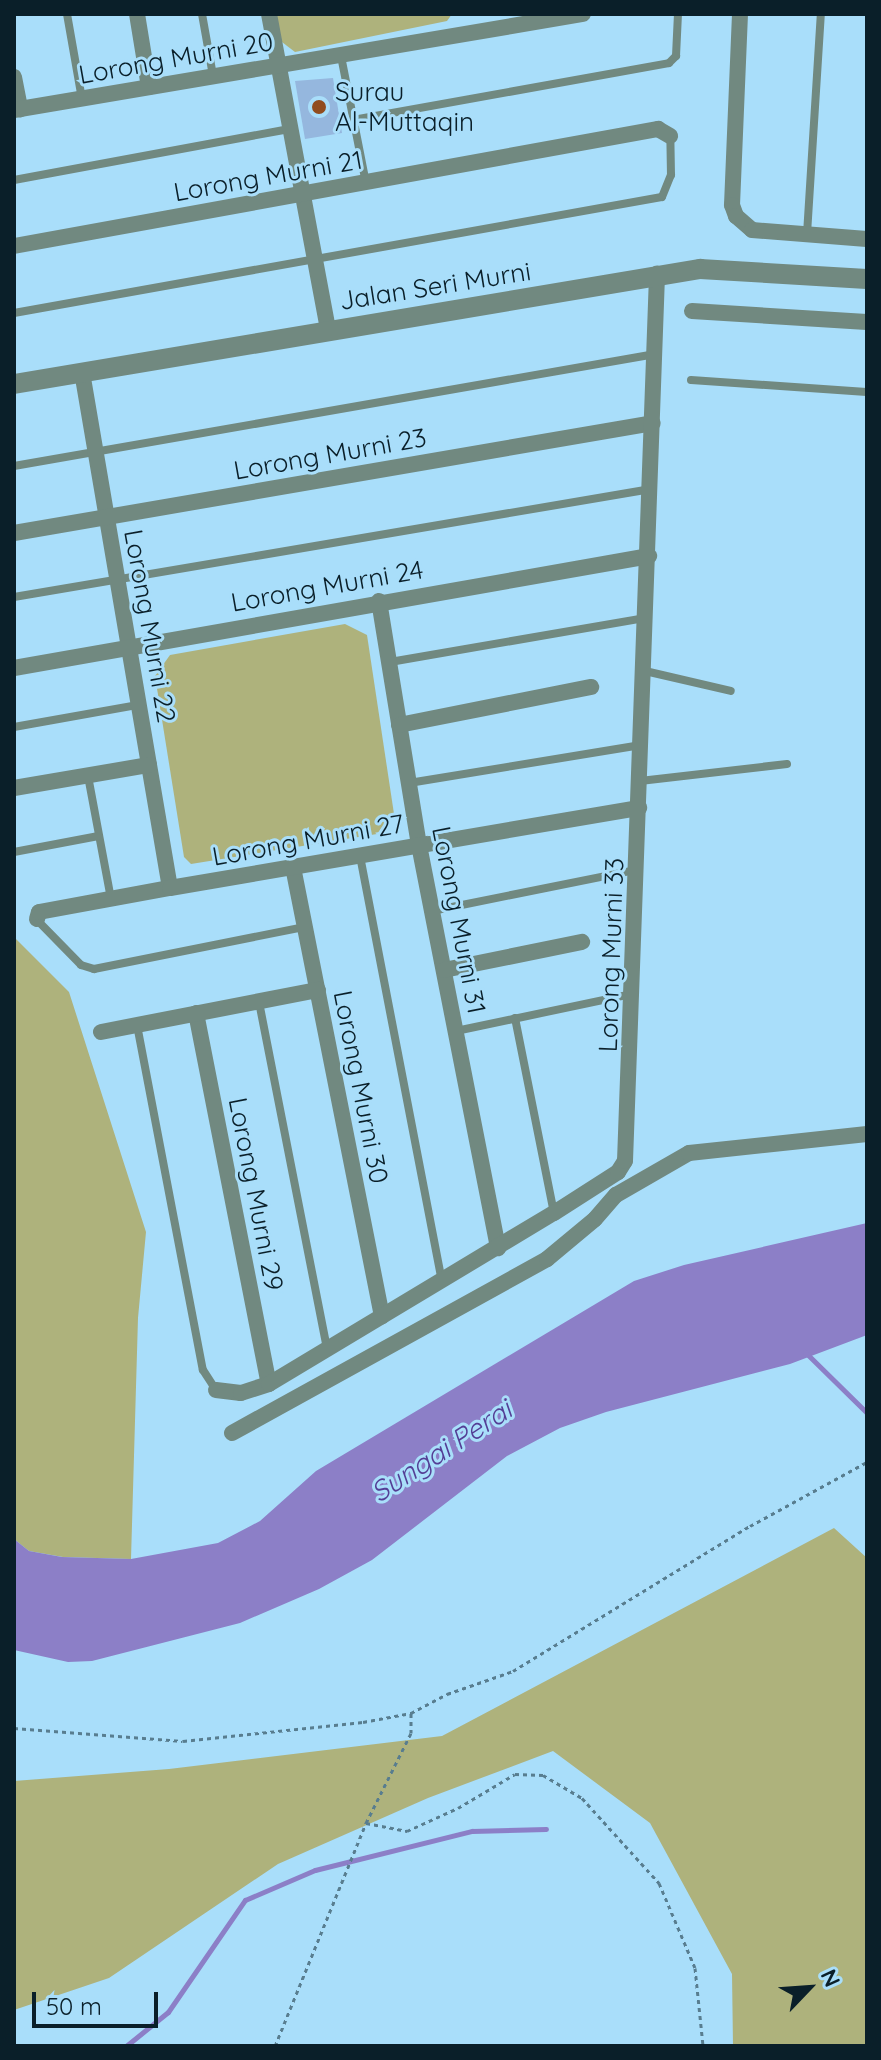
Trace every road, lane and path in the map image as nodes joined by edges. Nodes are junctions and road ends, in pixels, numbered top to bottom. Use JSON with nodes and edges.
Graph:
{"nodes":[{"id":1,"x":67,"y":14,"type":"edge"},
{"id":2,"x":137,"y":14,"type":"edge"},
{"id":3,"x":202,"y":14,"type":"edge"},
{"id":4,"x":269,"y":14,"type":"edge"},
{"id":5,"x":583,"y":14,"type":"edge"},
{"id":6,"x":678,"y":14,"type":"edge"},
{"id":7,"x":740,"y":14,"type":"edge"},
{"id":8,"x":821,"y":14,"type":"edge"},
{"id":9,"x":542,"y":18,"type":"edge"},
{"id":10,"x":480,"y":23,"type":"edge"},
{"id":11,"x":340,"y":55,"type":"junction"},
{"id":12,"x":278,"y":65,"type":"junction"},
{"id":13,"x":213,"y":76,"type":"junction"},
{"id":14,"x":14,"y":77,"type":"edge"},
{"id":15,"x":149,"y":87,"type":"junction"},
{"id":16,"x":82,"y":99,"type":"junction"},
{"id":17,"x":17,"y":110,"type":"edge"},
{"id":18,"x":353,"y":120,"type":"junction"},
{"id":19,"x":289,"y":129,"type":"junction"},
{"id":20,"x":670,"y":136,"type":"joint"},
{"id":21,"x":14,"y":180,"type":"edge"},
{"id":22,"x":366,"y":183,"type":"junction"},
{"id":23,"x":301,"y":195,"type":"junction"},
{"id":24,"x":807,"y":234,"type":"junction"},
{"id":25,"x":867,"y":239,"type":"edge"},
{"id":26,"x":14,"y":246,"type":"edge"},
{"id":27,"x":313,"y":258,"type":"junction"},
{"id":28,"x":657,"y":274,"type":"junction"},
{"id":29,"x":867,"y":279,"type":"edge"},
{"id":30,"x":692,"y":311,"type":"dead end"},
{"id":31,"x":14,"y":313,"type":"edge"},
{"id":32,"x":867,"y":322,"type":"edge"},
{"id":33,"x":328,"y":330,"type":"junction"},
{"id":34,"x":656,"y":353,"type":"junction"},
{"id":35,"x":82,"y":372,"type":"junction"},
{"id":36,"x":691,"y":380,"type":"dead end"},
{"id":37,"x":14,"y":384,"type":"edge"},
{"id":38,"x":867,"y":392,"type":"edge"},
{"id":39,"x":653,"y":423,"type":"junction"},
{"id":40,"x":96,"y":452,"type":"junction"},
{"id":41,"x":14,"y":466,"type":"edge"},
{"id":42,"x":651,"y":489,"type":"junction"},
{"id":43,"x":107,"y":517,"type":"junction"},
{"id":44,"x":14,"y":533,"type":"edge"},
{"id":45,"x":649,"y":556,"type":"junction"},
{"id":46,"x":117,"y":578,"type":"junction"},
{"id":47,"x":14,"y":597,"type":"edge"},
{"id":48,"x":379,"y":601,"type":"junction"},
{"id":49,"x":646,"y":618,"type":"junction"},
{"id":50,"x":129,"y":646,"type":"junction"},
{"id":51,"x":389,"y":662,"type":"junction"},
{"id":52,"x":14,"y":668,"type":"edge"},
{"id":53,"x":645,"y":671,"type":"junction"},
{"id":54,"x":591,"y":687,"type":"dead end"},
{"id":55,"x":731,"y":691,"type":"dead end"},
{"id":56,"x":139,"y":705,"type":"junction"},
{"id":57,"x":399,"y":725,"type":"junction"},
{"id":58,"x":14,"y":727,"type":"edge"},
{"id":59,"x":642,"y":744,"type":"junction"},
{"id":60,"x":787,"y":764,"type":"dead end"},
{"id":61,"x":149,"y":765,"type":"junction"},
{"id":62,"x":88,"y":775,"type":"junction"},
{"id":63,"x":640,"y":781,"type":"junction"},
{"id":64,"x":409,"y":783,"type":"junction"},
{"id":65,"x":14,"y":788,"type":"edge"},
{"id":66,"x":639,"y":808,"type":"junction"},
{"id":67,"x":99,"y":836,"type":"junction"},
{"id":68,"x":419,"y":845,"type":"junction"},
{"id":69,"x":14,"y":852,"type":"edge"},
{"id":70,"x":360,"y":855,"type":"junction"},
{"id":71,"x":293,"y":867,"type":"junction"},
{"id":72,"x":637,"y":870,"type":"junction"},
{"id":73,"x":170,"y":888,"type":"junction"},
{"id":74,"x":111,"y":899,"type":"junction"},
{"id":75,"x":432,"y":911,"type":"junction"},
{"id":76,"x":37,"y":919,"type":"joint"},
{"id":77,"x":305,"y":927,"type":"junction"},
{"id":78,"x":582,"y":942,"type":"dead end"},
{"id":79,"x":444,"y":970,"type":"junction"},
{"id":80,"x":318,"y":990,"type":"junction"},
{"id":81,"x":634,"y":994,"type":"junction"},
{"id":82,"x":259,"y":1001,"type":"junction"},
{"id":83,"x":196,"y":1013,"type":"junction"},
{"id":84,"x":515,"y":1018,"type":"junction"},
{"id":85,"x":137,"y":1024,"type":"junction"},
{"id":86,"x":455,"y":1031,"type":"junction"},
{"id":87,"x":101,"y":1032,"type":"dead end"},
{"id":88,"x":867,"y":1134,"type":"edge"},
{"id":89,"x":554,"y":1213,"type":"junction"},
{"id":90,"x":498,"y":1248,"type":"junction"},
{"id":91,"x":442,"y":1282,"type":"junction"},
{"id":92,"x":382,"y":1316,"type":"junction"},
{"id":93,"x":327,"y":1349,"type":"junction"},
{"id":94,"x":269,"y":1384,"type":"junction"},
{"id":95,"x":216,"y":1390,"type":"joint"},
{"id":96,"x":232,"y":1433,"type":"dead end"},
{"id":97,"x":867,"y":1462,"type":"edge"},
{"id":98,"x":411,"y":1713,"type":"junction"},
{"id":99,"x":14,"y":1728,"type":"edge"},
{"id":100,"x":366,"y":1823,"type":"junction"},
{"id":101,"x":275,"y":2046,"type":"edge"},
{"id":102,"x":703,"y":2046,"type":"edge"}],
"edges":[{"from":1,"to":16,"type":"lane"},
{"from":2,"to":15,"type":"street"},
{"from":3,"to":13,"type":"lane"},
{"from":4,"to":12,"type":"street"},
{"from":5,"to":9,"type":"street","name":"Lorong Murni 20"},
{"from":6,"to":18,"type":"lane"},
{"from":7,"to":24,"type":"street"},
{"from":8,"to":24,"type":"lane"},
{"from":9,"to":10,"type":"street","name":"Lorong Murni 20"},
{"from":10,"to":11,"type":"street","name":"Lorong Murni 20"},
{"from":11,"to":12,"type":"street","name":"Lorong Murni 20"},
{"from":11,"to":18,"type":"lane"},
{"from":12,"to":13,"type":"street","name":"Lorong Murni 20"},
{"from":12,"to":19,"type":"street"},
{"from":13,"to":15,"type":"street","name":"Lorong Murni 20"},
{"from":14,"to":17,"type":"street"},
{"from":15,"to":16,"type":"street","name":"Lorong Murni 20"},
{"from":16,"to":17,"type":"street","name":"Lorong Murni 20"},
{"from":18,"to":22,"type":"lane"},
{"from":19,"to":21,"type":"lane"},
{"from":19,"to":23,"type":"street"},
{"from":20,"to":22,"type":"street","name":"Lorong Murni 21"},
{"from":20,"to":27,"type":"lane"},
{"from":22,"to":23,"type":"street","name":"Lorong Murni 21"},
{"from":23,"to":26,"type":"street","name":"Lorong Murni 21"},
{"from":23,"to":27,"type":"street"},
{"from":24,"to":25,"type":"street"},
{"from":27,"to":31,"type":"lane"},
{"from":27,"to":33,"type":"street"},
{"from":28,"to":29,"type":"street","name":"Jalan Seri Murni"},
{"from":28,"to":33,"type":"street","name":"Jalan Seri Murni"},
{"from":28,"to":34,"type":"street","name":"Lorong Murni 33"},
{"from":30,"to":32,"type":"street"},
{"from":33,"to":35,"type":"street","name":"Jalan Seri Murni"},
{"from":34,"to":39,"type":"street","name":"Lorong Murni 33"},
{"from":34,"to":40,"type":"lane"},
{"from":35,"to":37,"type":"street","name":"Jalan Seri Murni"},
{"from":35,"to":40,"type":"street","name":"Lorong Murni 22"},
{"from":36,"to":38,"type":"lane"},
{"from":39,"to":42,"type":"street","name":"Lorong Murni 33"},
{"from":39,"to":43,"type":"street","name":"Lorong Murni 23"},
{"from":40,"to":41,"type":"lane"},
{"from":40,"to":43,"type":"street","name":"Lorong Murni 22"},
{"from":42,"to":45,"type":"street","name":"Lorong Murni 33"},
{"from":42,"to":46,"type":"lane"},
{"from":43,"to":44,"type":"street","name":"Lorong Murni 23"},
{"from":43,"to":46,"type":"street","name":"Lorong Murni 22"},
{"from":45,"to":48,"type":"street","name":"Lorong Murni 24"},
{"from":45,"to":49,"type":"street","name":"Lorong Murni 33"},
{"from":46,"to":47,"type":"lane"},
{"from":46,"to":50,"type":"street","name":"Lorong Murni 22"},
{"from":48,"to":50,"type":"street","name":"Lorong Murni 24"},
{"from":48,"to":51,"type":"street","name":"Lorong Murni 31"},
{"from":49,"to":51,"type":"lane"},
{"from":49,"to":53,"type":"street","name":"Lorong Murni 33"},
{"from":50,"to":52,"type":"street","name":"Lorong Murni 24"},
{"from":50,"to":56,"type":"street","name":"Lorong Murni 22"},
{"from":51,"to":57,"type":"street","name":"Lorong Murni 31"},
{"from":53,"to":55,"type":"lane"},
{"from":53,"to":59,"type":"street","name":"Lorong Murni 33"},
{"from":54,"to":57,"type":"street"},
{"from":56,"to":58,"type":"lane"},
{"from":56,"to":61,"type":"street","name":"Lorong Murni 22"},
{"from":57,"to":64,"type":"street","name":"Lorong Murni 31"},
{"from":59,"to":63,"type":"street","name":"Lorong Murni 33"},
{"from":59,"to":64,"type":"lane"},
{"from":60,"to":63,"type":"lane"},
{"from":61,"to":62,"type":"street"},
{"from":61,"to":73,"type":"street","name":"Lorong Murni 22"},
{"from":62,"to":65,"type":"street"},
{"from":62,"to":67,"type":"lane"},
{"from":63,"to":66,"type":"street","name":"Lorong Murni 33"},
{"from":64,"to":68,"type":"street","name":"Lorong Murni 31"},
{"from":66,"to":68,"type":"street","name":"Lorong Murni 27"},
{"from":66,"to":72,"type":"street","name":"Lorong Murni 33"},
{"from":67,"to":69,"type":"lane"},
{"from":67,"to":74,"type":"lane"},
{"from":68,"to":70,"type":"street","name":"Lorong Murni 27"},
{"from":68,"to":75,"type":"street","name":"Lorong Murni 31"},
{"from":70,"to":71,"type":"street","name":"Lorong Murni 27"},
{"from":70,"to":91,"type":"lane"},
{"from":71,"to":73,"type":"street","name":"Lorong Murni 27"},
{"from":71,"to":77,"type":"street","name":"Lorong Murni 30"},
{"from":72,"to":75,"type":"lane"},
{"from":72,"to":81,"type":"street","name":"Lorong Murni 33"},
{"from":73,"to":74,"type":"street","name":"Lorong Murni 27"},
{"from":74,"to":76,"type":"street","name":"Lorong Murni 27"},
{"from":75,"to":79,"type":"street","name":"Lorong Murni 31"},
{"from":76,"to":77,"type":"lane"},
{"from":77,"to":80,"type":"street","name":"Lorong Murni 30"},
{"from":78,"to":79,"type":"street"},
{"from":79,"to":86,"type":"street","name":"Lorong Murni 31"},
{"from":80,"to":82,"type":"street"},
{"from":80,"to":92,"type":"street","name":"Lorong Murni 30"},
{"from":81,"to":84,"type":"lane"},
{"from":81,"to":89,"type":"street","name":"Lorong Murni 33"},
{"from":82,"to":83,"type":"street"},
{"from":82,"to":93,"type":"lane"},
{"from":83,"to":85,"type":"street"},
{"from":83,"to":94,"type":"street","name":"Lorong Murni 29"},
{"from":84,"to":86,"type":"lane"},
{"from":84,"to":89,"type":"lane"},
{"from":85,"to":87,"type":"street"},
{"from":85,"to":95,"type":"lane"},
{"from":86,"to":90,"type":"street","name":"Lorong Murni 31"},
{"from":88,"to":96,"type":"street"},
{"from":89,"to":90,"type":"street","name":"Lorong Murni 33"},
{"from":90,"to":91,"type":"street","name":"Lorong Murni 33"},
{"from":91,"to":92,"type":"street","name":"Lorong Murni 33"},
{"from":92,"to":93,"type":"street","name":"Lorong Murni 33"},
{"from":93,"to":94,"type":"street","name":"Lorong Murni 33"},
{"from":94,"to":95,"type":"street","name":"Lorong Murni 33"},
{"from":97,"to":98,"type":"path"},
{"from":98,"to":99,"type":"path"},
{"from":98,"to":100,"type":"path"},
{"from":100,"to":101,"type":"path"},
{"from":100,"to":102,"type":"path"}]}
